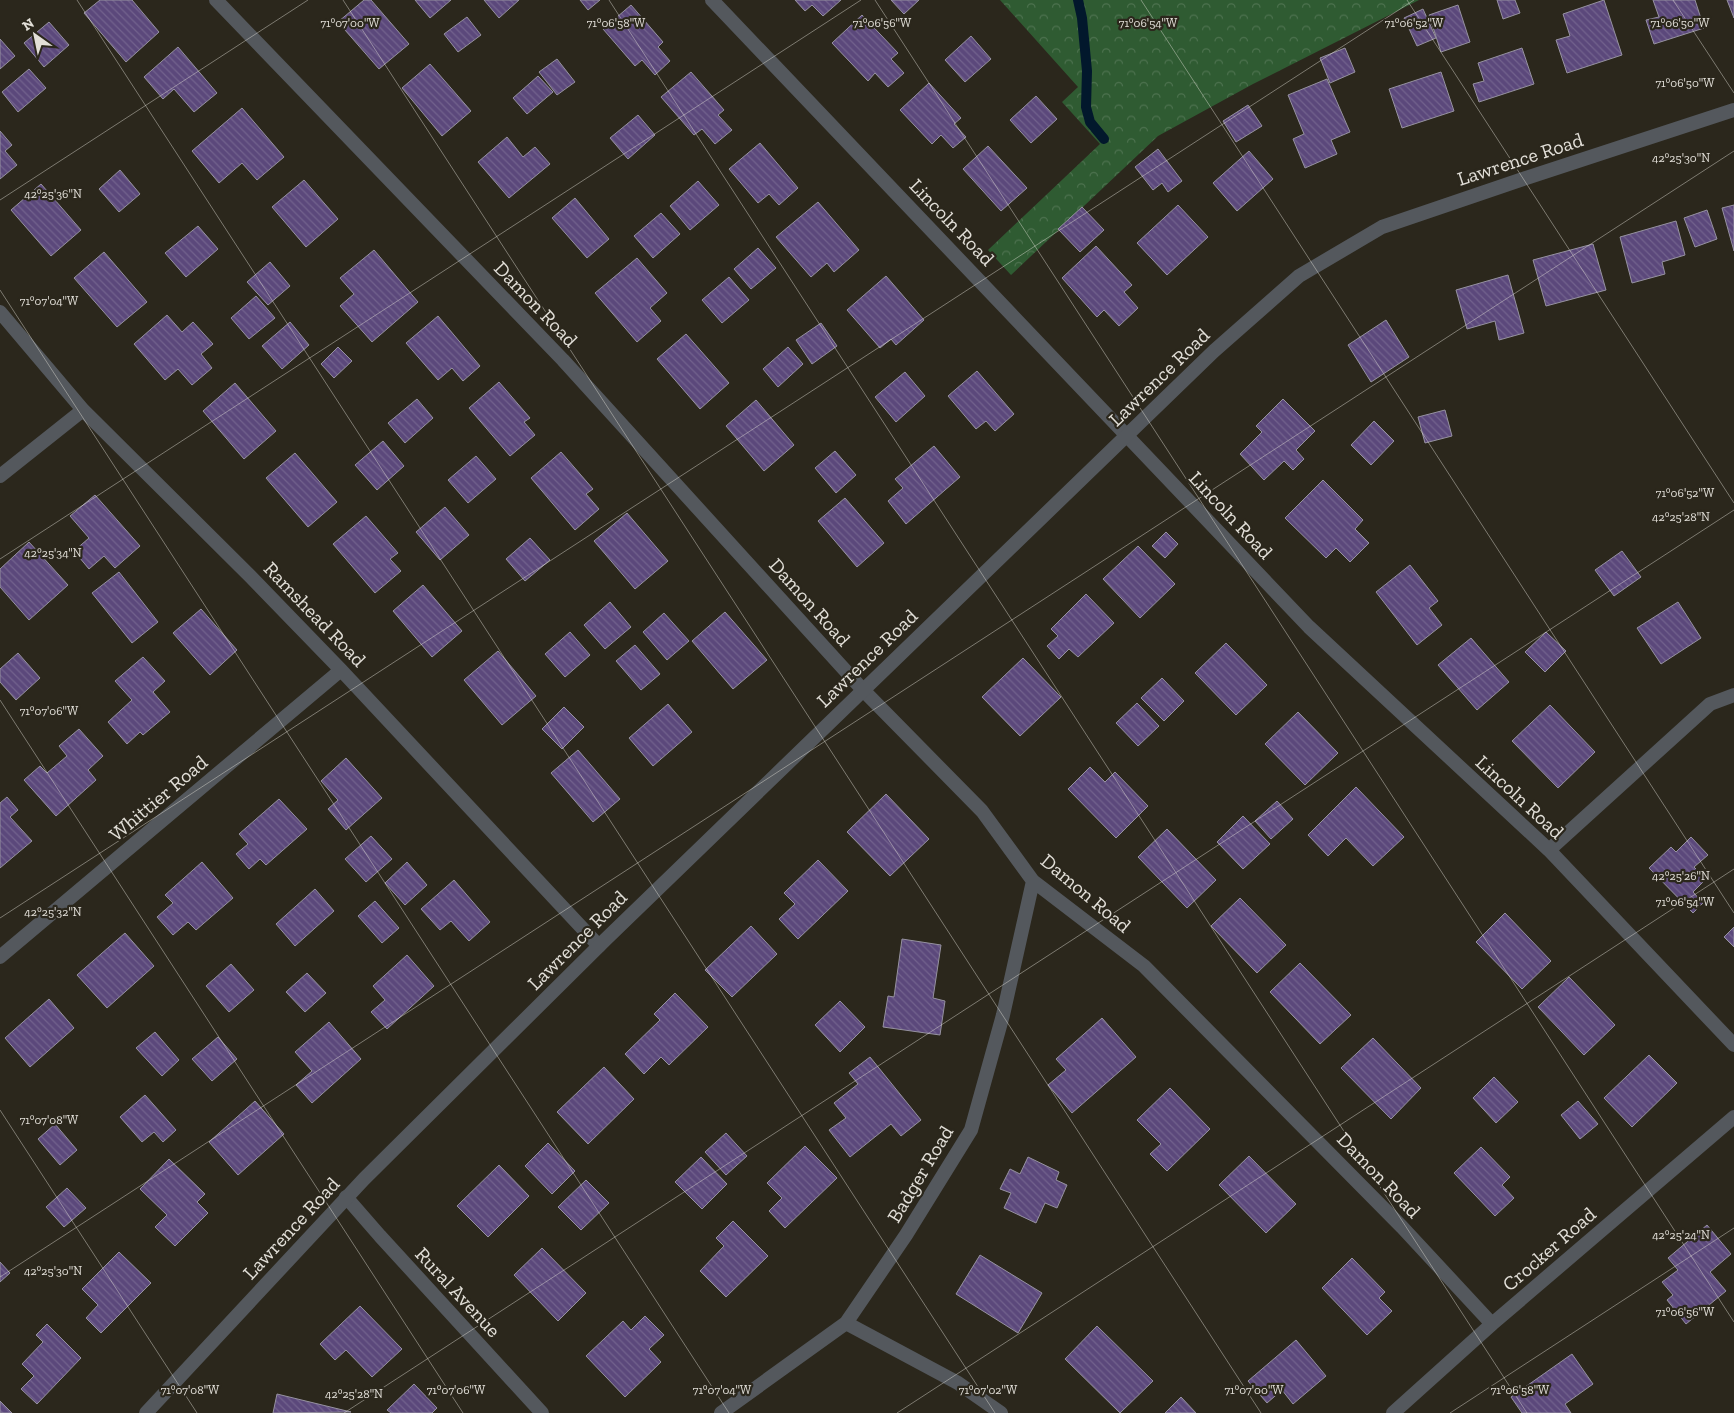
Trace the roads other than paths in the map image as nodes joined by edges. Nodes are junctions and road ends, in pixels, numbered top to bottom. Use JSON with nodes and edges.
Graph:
{"nodes":[{"id":1,"x":216,"y":0,"type":"edge"},
{"id":2,"x":712,"y":0,"type":"edge"},
{"id":3,"x":1734,"y":110,"type":"edge"},
{"id":4,"x":0,"y":312,"type":"edge"},
{"id":5,"x":83,"y":410,"type":"junction"},
{"id":6,"x":1127,"y":434,"type":"junction"},
{"id":7,"x":0,"y":476,"type":"edge"},
{"id":8,"x":342,"y":670,"type":"junction"},
{"id":9,"x":863,"y":690,"type":"junction"},
{"id":10,"x":1734,"y":695,"type":"edge"},
{"id":11,"x":1549,"y":850,"type":"junction"},
{"id":12,"x":1034,"y":881,"type":"junction"},
{"id":13,"x":599,"y":946,"type":"junction"},
{"id":14,"x":0,"y":957,"type":"edge"},
{"id":15,"x":1734,"y":1045,"type":"edge"},
{"id":16,"x":1734,"y":1117,"type":"edge"},
{"id":17,"x":346,"y":1197,"type":"junction"},
{"id":18,"x":846,"y":1323,"type":"junction"},
{"id":19,"x":1492,"y":1324,"type":"junction"},
{"id":20,"x":146,"y":1413,"type":"edge"},
{"id":21,"x":542,"y":1413,"type":"edge"},
{"id":22,"x":721,"y":1413,"type":"edge"},
{"id":23,"x":1001,"y":1413,"type":"edge"},
{"id":24,"x":1392,"y":1413,"type":"edge"}],
"edges":[{"from":1,"to":9,"type":"street","name":"Damon Road"},
{"from":2,"to":6,"type":"street","name":"Lincoln Road"},
{"from":3,"to":6,"type":"street","name":"Lawrence Road"},
{"from":4,"to":5,"type":"street","name":"Ramshead Road"},
{"from":5,"to":7,"type":"street"},
{"from":5,"to":8,"type":"street","name":"Ramshead Road"},
{"from":6,"to":9,"type":"street","name":"Lawrence Road"},
{"from":6,"to":11,"type":"street","name":"Lincoln Road"},
{"from":8,"to":13,"type":"street","name":"Ramshead Road"},
{"from":8,"to":14,"type":"street","name":"Whittier Road"},
{"from":9,"to":12,"type":"street","name":"Damon Road"},
{"from":9,"to":13,"type":"street","name":"Lawrence Road"},
{"from":10,"to":11,"type":"street"},
{"from":11,"to":15,"type":"street","name":"Lincoln Road"},
{"from":12,"to":18,"type":"street","name":"Badger Road"},
{"from":12,"to":19,"type":"street","name":"Damon Road"},
{"from":13,"to":17,"type":"street","name":"Lawrence Road"},
{"from":16,"to":19,"type":"street","name":"Crocker Road"},
{"from":17,"to":20,"type":"street","name":"Lawrence Road"},
{"from":17,"to":21,"type":"street","name":"Rural Avenue"},
{"from":18,"to":22,"type":"street","name":"Badger Road"},
{"from":18,"to":23,"type":"street"},
{"from":19,"to":24,"type":"street","name":"Crocker Road"}]}
